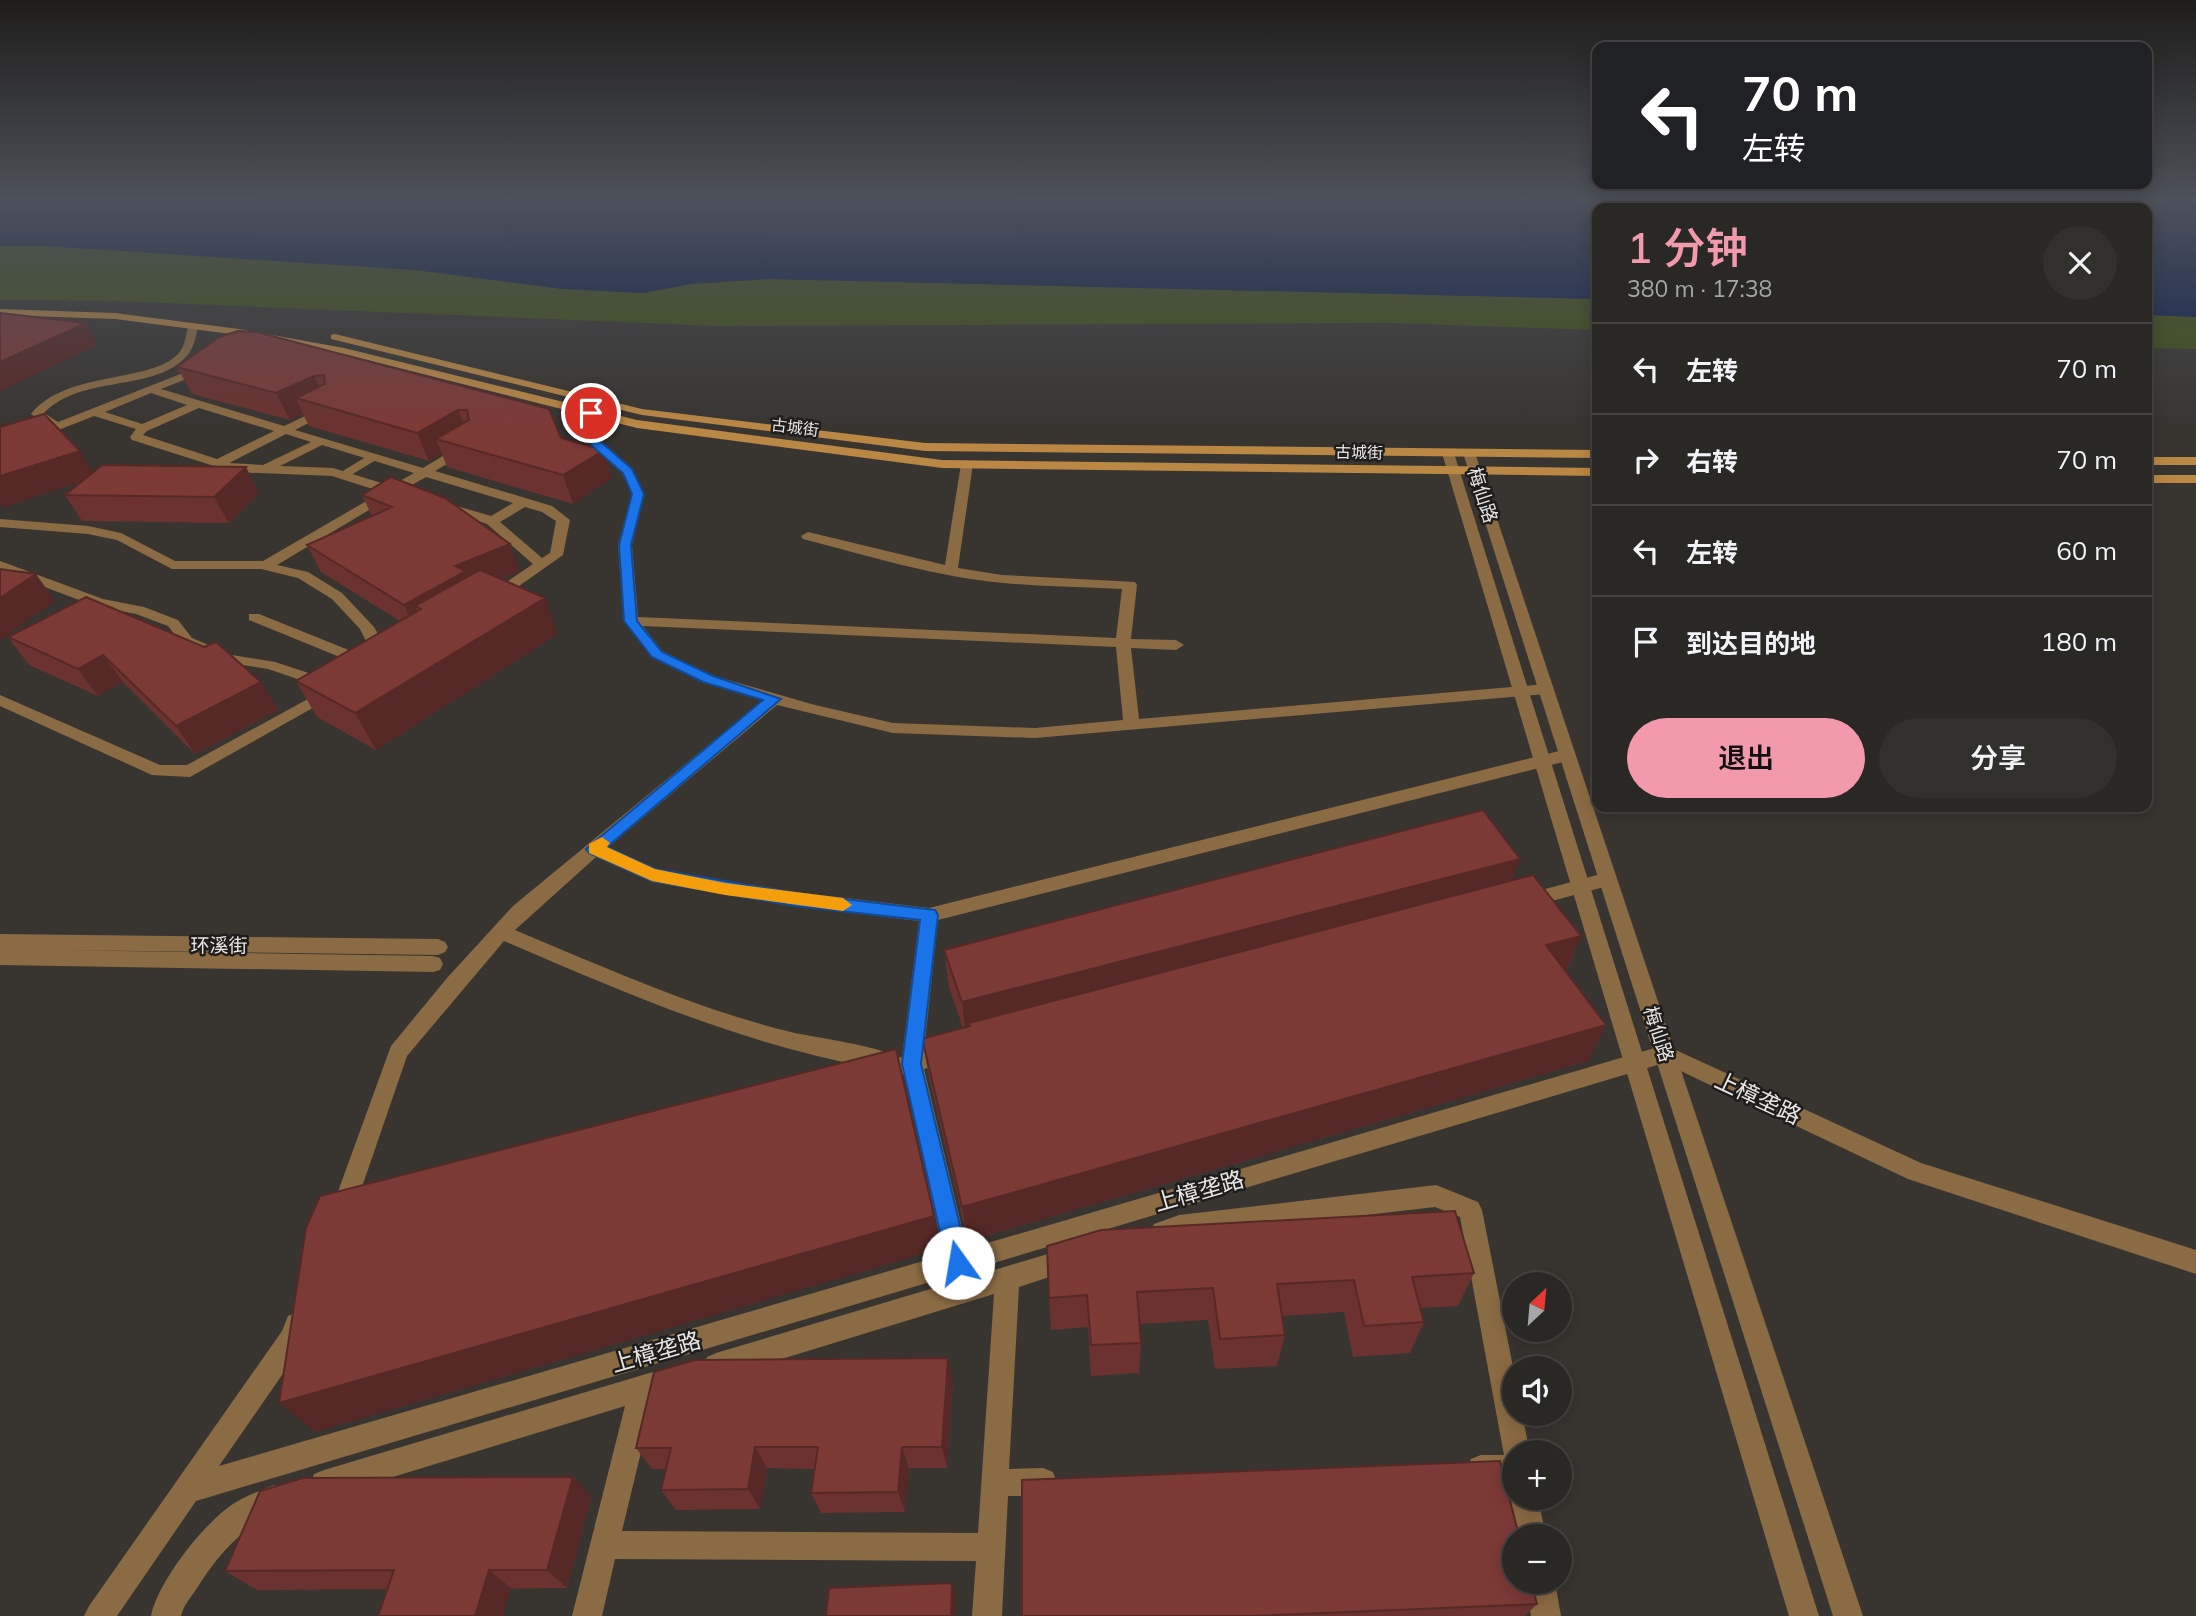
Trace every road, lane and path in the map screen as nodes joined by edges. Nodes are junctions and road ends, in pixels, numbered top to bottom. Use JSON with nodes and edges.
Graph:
{"nodes":[{"id":1,"x":0,"y":304,"type":"edge"},
{"id":2,"x":0,"y":312,"type":"edge"},
{"id":3,"x":193,"y":326,"type":"junction"},
{"id":4,"x":222,"y":361,"type":"edge"},
{"id":5,"x":151,"y":390,"type":"junction"},
{"id":6,"x":198,"y":404,"type":"junction"},
{"id":7,"x":332,"y":407,"type":"edge"},
{"id":8,"x":94,"y":412,"type":"junction"},
{"id":9,"x":591,"y":413,"type":"junction"},
{"id":10,"x":58,"y":427,"type":"junction"},
{"id":11,"x":143,"y":428,"type":"junction"},
{"id":12,"x":285,"y":430,"type":"junction"},
{"id":13,"x":322,"y":441,"type":"junction"},
{"id":14,"x":474,"y":443,"type":"edge"},
{"id":15,"x":0,"y":449,"type":"edge"},
{"id":16,"x":1592,"y":454,"type":"edge"},
{"id":17,"x":375,"y":457,"type":"junction"},
{"id":18,"x":2152,"y":461,"type":"edge"},
{"id":19,"x":2196,"y":461,"type":"edge"},
{"id":20,"x":1461,"y":462,"type":"junction"},
{"id":21,"x":218,"y":463,"type":"junction"},
{"id":22,"x":967,"y":464,"type":"junction"},
{"id":23,"x":265,"y":469,"type":"junction"},
{"id":24,"x":425,"y":472,"type":"junction"},
{"id":25,"x":1592,"y":472,"type":"edge"},
{"id":26,"x":342,"y":475,"type":"junction"},
{"id":27,"x":2152,"y":479,"type":"edge"},
{"id":28,"x":2196,"y":480,"type":"edge"},
{"id":29,"x":394,"y":491,"type":"junction"},
{"id":30,"x":524,"y":502,"type":"junction"},
{"id":31,"x":492,"y":521,"type":"junction"},
{"id":32,"x":0,"y":523,"type":"edge"},
{"id":33,"x":808,"y":536,"type":"dead end"},
{"id":34,"x":0,"y":565,"type":"edge"},
{"id":35,"x":541,"y":565,"type":"junction"},
{"id":36,"x":265,"y":566,"type":"junction"},
{"id":37,"x":951,"y":570,"type":"junction"},
{"id":38,"x":477,"y":607,"type":"edge"},
{"id":39,"x":254,"y":617,"type":"dead end"},
{"id":40,"x":631,"y":621,"type":"junction"},
{"id":41,"x":1123,"y":643,"type":"junction"},
{"id":42,"x":1176,"y":645,"type":"dead end"},
{"id":43,"x":379,"y":663,"type":"junction"},
{"id":44,"x":346,"y":682,"type":"junction"},
{"id":45,"x":1546,"y":689,"type":"junction"},
{"id":46,"x":1521,"y":691,"type":"junction"},
{"id":47,"x":774,"y":699,"type":"junction"},
{"id":48,"x":0,"y":700,"type":"edge"},
{"id":49,"x":1132,"y":725,"type":"junction"},
{"id":50,"x":1567,"y":755,"type":"junction"},
{"id":51,"x":1542,"y":761,"type":"junction"},
{"id":52,"x":595,"y":849,"type":"junction"},
{"id":53,"x":1608,"y":879,"type":"junction"},
{"id":54,"x":1581,"y":886,"type":"junction"},
{"id":55,"x":1511,"y":905,"type":"edge"},
{"id":56,"x":929,"y":915,"type":"junction"},
{"id":57,"x":501,"y":932,"type":"junction"},
{"id":58,"x":0,"y":942,"type":"edge"},
{"id":59,"x":0,"y":957,"type":"edge"},
{"id":60,"x":965,"y":1050,"type":"edge"},
{"id":61,"x":1665,"y":1054,"type":"junction"},
{"id":62,"x":1635,"y":1063,"type":"junction"},
{"id":63,"x":912,"y":1064,"type":"junction"},
{"id":64,"x":859,"y":1078,"type":"edge"},
{"id":65,"x":368,"y":1209,"type":"edge"},
{"id":66,"x":1139,"y":1238,"type":"edge"},
{"id":67,"x":1099,"y":1251,"type":"edge"},
{"id":68,"x":2196,"y":1262,"type":"edge"},
{"id":69,"x":958,"y":1263,"type":"junction"},
{"id":70,"x":1007,"y":1279,"type":"junction"},
{"id":71,"x":306,"y":1303,"type":"edge"},
{"id":72,"x":643,"y":1388,"type":"junction"},
{"id":73,"x":1514,"y":1440,"type":"edge"},
{"id":74,"x":1502,"y":1468,"type":"edge"},
{"id":75,"x":1459,"y":1469,"type":"edge"},
{"id":76,"x":1063,"y":1481,"type":"edge"},
{"id":77,"x":995,"y":1483,"type":"junction"},
{"id":78,"x":186,"y":1490,"type":"junction"},
{"id":79,"x":604,"y":1545,"type":"junction"},
{"id":80,"x":991,"y":1547,"type":"junction"},
{"id":81,"x":1542,"y":1594,"type":"edge"},
{"id":82,"x":99,"y":1616,"type":"edge"},
{"id":83,"x":166,"y":1616,"type":"edge"},
{"id":84,"x":587,"y":1616,"type":"edge"},
{"id":85,"x":987,"y":1616,"type":"edge"},
{"id":86,"x":1546,"y":1616,"type":"edge"},
{"id":87,"x":1804,"y":1616,"type":"edge"},
{"id":88,"x":1848,"y":1616,"type":"edge"}],
"edges":[{"from":1,"to":20,"type":"main road","name":"古城街"},
{"from":2,"to":3,"type":"main road","name":"古城街"},
{"from":3,"to":9,"type":"main road","name":"古城街"},
{"from":3,"to":10,"type":"street"},
{"from":4,"to":5,"type":"street"},
{"from":5,"to":6,"type":"street"},
{"from":5,"to":8,"type":"street"},
{"from":6,"to":11,"type":"street"},
{"from":6,"to":12,"type":"street"},
{"from":7,"to":12,"type":"street"},
{"from":8,"to":10,"type":"street"},
{"from":8,"to":11,"type":"street"},
{"from":9,"to":22,"type":"main road","name":"古城街"},
{"from":9,"to":40,"type":"street"},
{"from":10,"to":15,"type":"street"},
{"from":11,"to":21,"type":"street"},
{"from":12,"to":13,"type":"street"},
{"from":12,"to":21,"type":"street"},
{"from":13,"to":17,"type":"street"},
{"from":13,"to":23,"type":"street"},
{"from":14,"to":24,"type":"street"},
{"from":16,"to":20,"type":"main road","name":"古城街"},
{"from":17,"to":24,"type":"street"},
{"from":17,"to":26,"type":"street"},
{"from":18,"to":19,"type":"main road"},
{"from":20,"to":22,"type":"main road","name":"古城街"},
{"from":20,"to":25,"type":"main road","name":"古城街"},
{"from":20,"to":45,"type":"street","name":"梅仙路"},
{"from":20,"to":46,"type":"street","name":"梅仙路"},
{"from":21,"to":23,"type":"street"},
{"from":22,"to":37,"type":"street"},
{"from":23,"to":26,"type":"street"},
{"from":24,"to":29,"type":"street"},
{"from":24,"to":30,"type":"street"},
{"from":26,"to":29,"type":"street"},
{"from":27,"to":28,"type":"main road"},
{"from":29,"to":31,"type":"street"},
{"from":29,"to":36,"type":"street"},
{"from":30,"to":31,"type":"street"},
{"from":30,"to":35,"type":"street"},
{"from":31,"to":35,"type":"street"},
{"from":32,"to":36,"type":"street"},
{"from":33,"to":37,"type":"street"},
{"from":34,"to":44,"type":"street"},
{"from":35,"to":38,"type":"street"},
{"from":36,"to":43,"type":"street"},
{"from":37,"to":41,"type":"street"},
{"from":39,"to":43,"type":"street"},
{"from":40,"to":41,"type":"street"},
{"from":40,"to":47,"type":"street"},
{"from":41,"to":42,"type":"street"},
{"from":41,"to":49,"type":"street"},
{"from":43,"to":44,"type":"street"},
{"from":44,"to":48,"type":"street"},
{"from":45,"to":46,"type":"street"},
{"from":45,"to":50,"type":"street","name":"梅仙路"},
{"from":46,"to":49,"type":"street"},
{"from":46,"to":51,"type":"street","name":"梅仙路"},
{"from":47,"to":49,"type":"street"},
{"from":47,"to":52,"type":"street"},
{"from":50,"to":51,"type":"street"},
{"from":50,"to":53,"type":"street","name":"梅仙路"},
{"from":51,"to":54,"type":"street","name":"梅仙路"},
{"from":51,"to":56,"type":"street"},
{"from":52,"to":56,"type":"street"},
{"from":52,"to":57,"type":"street"},
{"from":53,"to":54,"type":"street"},
{"from":53,"to":61,"type":"street","name":"梅仙路"},
{"from":54,"to":55,"type":"street"},
{"from":54,"to":62,"type":"street","name":"梅仙路"},
{"from":56,"to":63,"type":"street"},
{"from":57,"to":63,"type":"street"},
{"from":57,"to":65,"type":"street"},
{"from":58,"to":59,"type":"street","name":"环溪街"},
{"from":60,"to":63,"type":"street"},
{"from":61,"to":62,"type":"street","name":"上樟垄路"},
{"from":61,"to":68,"type":"street","name":"上樟垄路"},
{"from":61,"to":88,"type":"street","name":"梅仙路"},
{"from":62,"to":69,"type":"street","name":"上樟垄路"},
{"from":62,"to":87,"type":"street","name":"梅仙路"},
{"from":63,"to":64,"type":"street"},
{"from":63,"to":69,"type":"street"},
{"from":66,"to":73,"type":"street"},
{"from":67,"to":70,"type":"street"},
{"from":69,"to":78,"type":"street","name":"上樟垄路"},
{"from":70,"to":72,"type":"street"},
{"from":70,"to":77,"type":"street"},
{"from":71,"to":78,"type":"street"},
{"from":72,"to":79,"type":"street"},
{"from":72,"to":83,"type":"street"},
{"from":74,"to":75,"type":"street"},
{"from":76,"to":77,"type":"street"},
{"from":77,"to":80,"type":"street"},
{"from":78,"to":82,"type":"street"},
{"from":79,"to":80,"type":"street"},
{"from":79,"to":84,"type":"street"},
{"from":80,"to":85,"type":"street"},
{"from":81,"to":86,"type":"street"}]}
